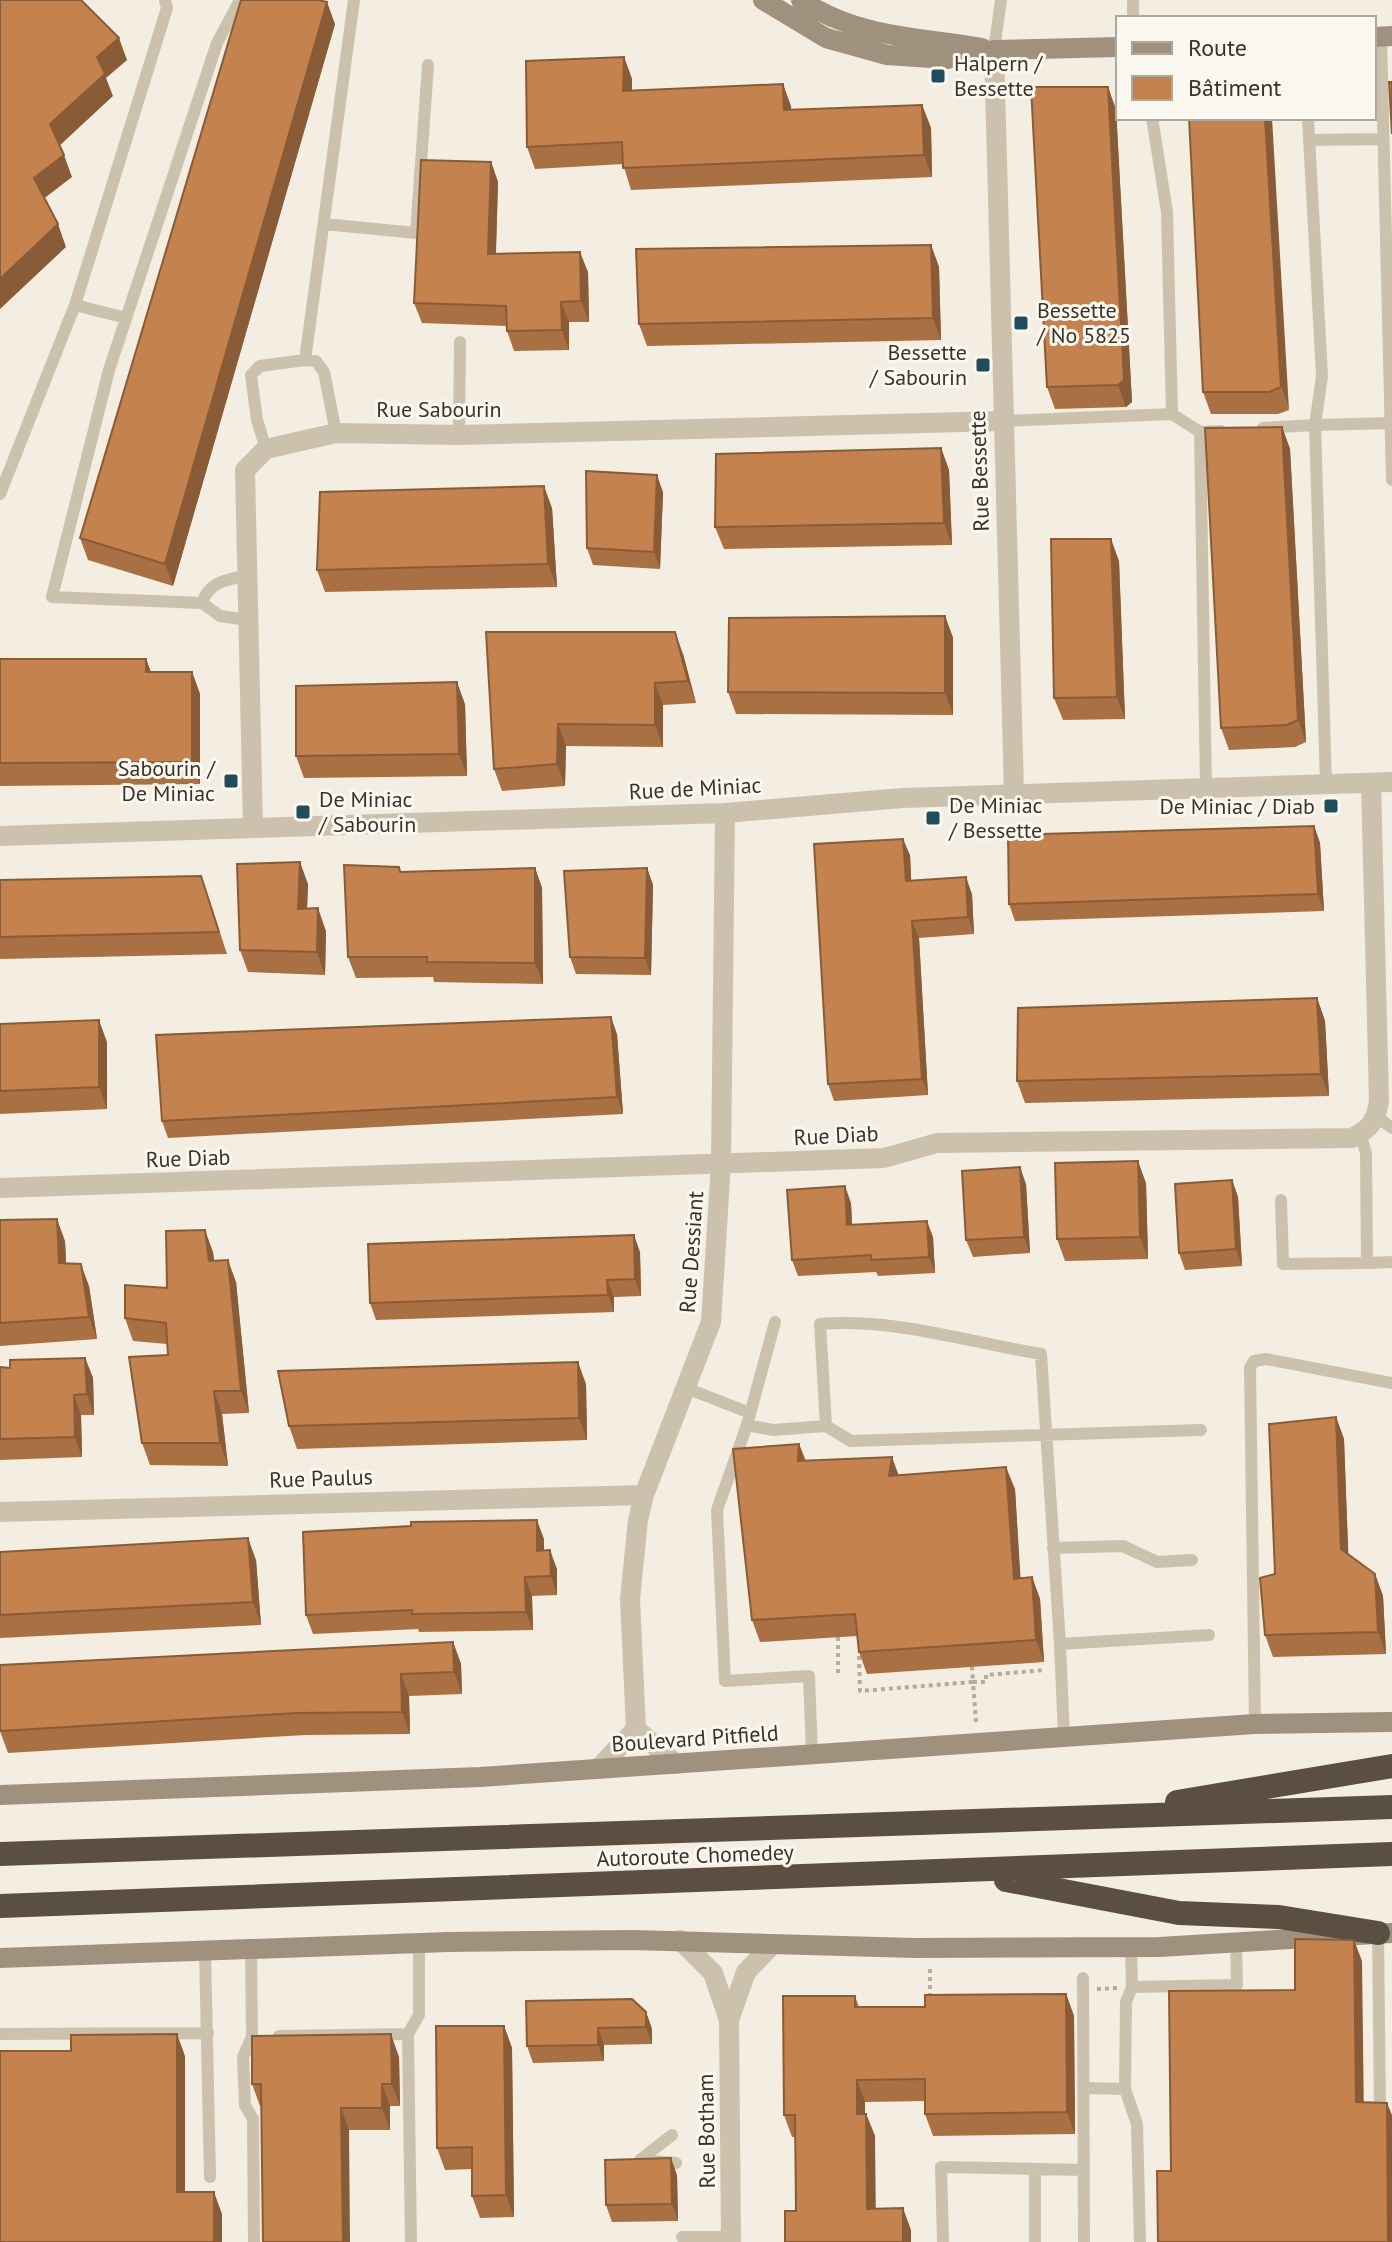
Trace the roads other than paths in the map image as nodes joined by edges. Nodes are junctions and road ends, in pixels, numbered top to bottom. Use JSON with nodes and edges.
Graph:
{"nodes":[{"id":1,"x":165,"y":0,"type":"edge"},
{"id":2,"x":240,"y":0,"type":"edge"},
{"id":3,"x":354,"y":0,"type":"edge"},
{"id":4,"x":763,"y":0,"type":"edge"},
{"id":5,"x":801,"y":0,"type":"edge"},
{"id":6,"x":1001,"y":0,"type":"edge"},
{"id":7,"x":1382,"y":37,"type":"edge"},
{"id":8,"x":1116,"y":47,"type":"edge"},
{"id":9,"x":994,"y":50,"type":"junction"},
{"id":10,"x":428,"y":65,"type":"dead end"},
{"id":11,"x":1377,"y":89,"type":"edge"},
{"id":12,"x":1152,"y":120,"type":"edge"},
{"id":13,"x":1308,"y":120,"type":"edge"},
{"id":14,"x":1382,"y":139,"type":"junction"},
{"id":15,"x":1309,"y":140,"type":"junction"},
{"id":16,"x":324,"y":224,"type":"junction"},
{"id":17,"x":75,"y":305,"type":"junction"},
{"id":18,"x":126,"y":318,"type":"junction"},
{"id":19,"x":460,"y":342,"type":"dead end"},
{"id":20,"x":305,"y":360,"type":"junction"},
{"id":21,"x":1172,"y":414,"type":"junction"},
{"id":22,"x":1002,"y":421,"type":"junction"},
{"id":23,"x":1391,"y":423,"type":"edge"},
{"id":24,"x":1315,"y":425,"type":"junction"},
{"id":25,"x":1243,"y":429,"type":"edge"},
{"id":26,"x":1229,"y":430,"type":"edge"},
{"id":27,"x":1200,"y":432,"type":"junction"},
{"id":28,"x":336,"y":433,"type":"junction"},
{"id":29,"x":459,"y":435,"type":"junction"},
{"id":30,"x":266,"y":449,"type":"junction"},
{"id":31,"x":1392,"y":480,"type":"edge"},
{"id":32,"x":0,"y":494,"type":"edge"},
{"id":33,"x":247,"y":575,"type":"junction"},
{"id":34,"x":202,"y":603,"type":"junction"},
{"id":35,"x":248,"y":620,"type":"junction"},
{"id":36,"x":1382,"y":783,"type":"edge"},
{"id":37,"x":1326,"y":784,"type":"junction"},
{"id":38,"x":1206,"y":788,"type":"junction"},
{"id":39,"x":1014,"y":793,"type":"junction"},
{"id":40,"x":725,"y":813,"type":"junction"},
{"id":41,"x":253,"y":828,"type":"junction"},
{"id":42,"x":0,"y":836,"type":"edge"},
{"id":43,"x":1384,"y":983,"type":"edge"},
{"id":44,"x":1385,"y":1042,"type":"edge"},
{"id":45,"x":1384,"y":1122,"type":"edge"},
{"id":46,"x":1360,"y":1134,"type":"junction"},
{"id":47,"x":721,"y":1163,"type":"junction"},
{"id":48,"x":0,"y":1188,"type":"edge"},
{"id":49,"x":1281,"y":1200,"type":"dead end"},
{"id":50,"x":1392,"y":1262,"type":"edge"},
{"id":51,"x":1367,"y":1263,"type":"junction"},
{"id":52,"x":775,"y":1322,"type":"dead end"},
{"id":53,"x":1392,"y":1383,"type":"edge"},
{"id":54,"x":686,"y":1388,"type":"junction"},
{"id":55,"x":749,"y":1419,"type":"junction"},
{"id":56,"x":826,"y":1426,"type":"junction"},
{"id":57,"x":1201,"y":1430,"type":"dead end"},
{"id":58,"x":1045,"y":1434,"type":"junction"},
{"id":59,"x":644,"y":1495,"type":"junction"},
{"id":60,"x":0,"y":1512,"type":"edge"},
{"id":61,"x":1053,"y":1548,"type":"junction"},
{"id":62,"x":1192,"y":1560,"type":"dead end"},
{"id":63,"x":1209,"y":1635,"type":"dead end"},
{"id":64,"x":1060,"y":1644,"type":"junction"},
{"id":65,"x":1392,"y":1722,"type":"edge"},
{"id":66,"x":1255,"y":1724,"type":"junction"},
{"id":67,"x":636,"y":1729,"type":"junction"},
{"id":68,"x":1064,"y":1737,"type":"junction"},
{"id":69,"x":812,"y":1754,"type":"junction"},
{"id":70,"x":676,"y":1764,"type":"junction"},
{"id":71,"x":1392,"y":1766,"type":"edge"},
{"id":72,"x":598,"y":1769,"type":"junction"},
{"id":73,"x":0,"y":1795,"type":"edge"},
{"id":74,"x":1392,"y":1807,"type":"edge"},
{"id":75,"x":1086,"y":1817,"type":"junction"},
{"id":76,"x":0,"y":1854,"type":"edge"},
{"id":77,"x":1392,"y":1854,"type":"edge"},
{"id":78,"x":964,"y":1872,"type":"junction"},
{"id":79,"x":0,"y":1906,"type":"edge"},
{"id":80,"x":1385,"y":1933,"type":"edge"},
{"id":81,"x":680,"y":1940,"type":"junction"},
{"id":82,"x":419,"y":1944,"type":"junction"},
{"id":83,"x":773,"y":1944,"type":"junction"},
{"id":84,"x":1236,"y":1944,"type":"junction"},
{"id":85,"x":1131,"y":1948,"type":"junction"},
{"id":86,"x":251,"y":1950,"type":"junction"},
{"id":87,"x":205,"y":1951,"type":"junction"},
{"id":88,"x":0,"y":1958,"type":"edge"},
{"id":89,"x":1083,"y":1984,"type":"road end"},
{"id":90,"x":1132,"y":1987,"type":"junction"},
{"id":91,"x":729,"y":2020,"type":"junction"},
{"id":92,"x":208,"y":2033,"type":"junction"},
{"id":93,"x":0,"y":2034,"type":"edge"},
{"id":94,"x":408,"y":2034,"type":"junction"},
{"id":95,"x":252,"y":2037,"type":"junction"},
{"id":96,"x":1085,"y":2088,"type":"junction"},
{"id":97,"x":1125,"y":2089,"type":"junction"},
{"id":98,"x":1380,"y":2111,"type":"edge"},
{"id":99,"x":672,"y":2135,"type":"dead end"},
{"id":100,"x":676,"y":2163,"type":"dead end"},
{"id":101,"x":1035,"y":2169,"type":"junction"},
{"id":102,"x":1084,"y":2170,"type":"junction"},
{"id":103,"x":210,"y":2177,"type":"dead end"},
{"id":104,"x":682,"y":2237,"type":"dead end"},
{"id":105,"x":731,"y":2240,"type":"edge"},
{"id":106,"x":254,"y":2242,"type":"edge"},
{"id":107,"x":411,"y":2242,"type":"edge"},
{"id":108,"x":943,"y":2242,"type":"edge"},
{"id":109,"x":1035,"y":2242,"type":"edge"},
{"id":110,"x":1084,"y":2242,"type":"edge"},
{"id":111,"x":1140,"y":2242,"type":"edge"}],
"edges":[{"from":1,"to":17,"type":"lane"},
{"from":2,"to":18,"type":"lane"},
{"from":3,"to":16,"type":"lane"},
{"from":4,"to":9,"type":"main road"},
{"from":5,"to":9,"type":"main road"},
{"from":6,"to":9,"type":"lane"},
{"from":7,"to":11,"type":"lane"},
{"from":8,"to":9,"type":"main road"},
{"from":9,"to":22,"type":"street","name":"Rue Bessette"},
{"from":10,"to":16,"type":"lane"},
{"from":11,"to":14,"type":"lane"},
{"from":12,"to":21,"type":"lane"},
{"from":13,"to":15,"type":"lane"},
{"from":14,"to":15,"type":"lane"},
{"from":14,"to":23,"type":"lane"},
{"from":15,"to":24,"type":"lane"},
{"from":16,"to":20,"type":"lane"},
{"from":17,"to":18,"type":"lane"},
{"from":17,"to":32,"type":"lane"},
{"from":18,"to":34,"type":"lane"},
{"from":19,"to":29,"type":"lane"},
{"from":20,"to":28,"type":"lane"},
{"from":20,"to":30,"type":"lane"},
{"from":21,"to":22,"type":"lane"},
{"from":21,"to":27,"type":"lane"},
{"from":22,"to":29,"type":"street","name":"Rue Sabourin"},
{"from":22,"to":39,"type":"street","name":"Rue Bessette"},
{"from":23,"to":24,"type":"lane"},
{"from":23,"to":31,"type":"lane"},
{"from":24,"to":25,"type":"lane"},
{"from":24,"to":37,"type":"lane"},
{"from":26,"to":27,"type":"lane"},
{"from":27,"to":38,"type":"lane"},
{"from":28,"to":29,"type":"street","name":"Rue Sabourin"},
{"from":28,"to":30,"type":"street","name":"Rue Sabourin"},
{"from":30,"to":33,"type":"street"},
{"from":33,"to":34,"type":"lane"},
{"from":33,"to":35,"type":"street"},
{"from":34,"to":35,"type":"lane"},
{"from":35,"to":41,"type":"street"},
{"from":36,"to":37,"type":"street","name":"Rue de Miniac"},
{"from":36,"to":43,"type":"street"},
{"from":37,"to":38,"type":"street","name":"Rue de Miniac"},
{"from":38,"to":39,"type":"street","name":"Rue de Miniac"},
{"from":39,"to":40,"type":"street","name":"Rue de Miniac"},
{"from":40,"to":41,"type":"street","name":"Rue de Miniac"},
{"from":40,"to":47,"type":"street","name":"Rue Dessiant"},
{"from":41,"to":42,"type":"street","name":"Rue de Miniac"},
{"from":43,"to":44,"type":"street"},
{"from":44,"to":45,"type":"street"},
{"from":45,"to":46,"type":"street"},
{"from":46,"to":47,"type":"street","name":"Rue Diab"},
{"from":46,"to":51,"type":"lane"},
{"from":47,"to":48,"type":"street","name":"Rue Diab"},
{"from":47,"to":54,"type":"street","name":"Rue Dessiant"},
{"from":49,"to":51,"type":"lane"},
{"from":50,"to":51,"type":"lane"},
{"from":52,"to":55,"type":"lane"},
{"from":53,"to":66,"type":"lane"},
{"from":54,"to":55,"type":"lane"},
{"from":54,"to":59,"type":"street","name":"Rue Dessiant"},
{"from":55,"to":56,"type":"lane"},
{"from":55,"to":69,"type":"lane"},
{"from":56,"to":58,"type":"lane"},
{"from":56,"to":58,"type":"lane"},
{"from":57,"to":58,"type":"lane"},
{"from":58,"to":61,"type":"lane"},
{"from":59,"to":60,"type":"street","name":"Rue Paulus"},
{"from":59,"to":67,"type":"street","name":"Rue Dessiant"},
{"from":61,"to":62,"type":"lane"},
{"from":61,"to":64,"type":"lane"},
{"from":63,"to":64,"type":"lane"},
{"from":64,"to":68,"type":"lane"},
{"from":65,"to":66,"type":"main road","name":"Boulevard Pitfield"},
{"from":66,"to":68,"type":"main road","name":"Boulevard Pitfield"},
{"from":67,"to":70,"type":"street"},
{"from":67,"to":72,"type":"street"},
{"from":68,"to":69,"type":"main road","name":"Boulevard Pitfield"},
{"from":69,"to":70,"type":"main road","name":"Boulevard Pitfield"},
{"from":70,"to":72,"type":"main road","name":"Boulevard Pitfield"},
{"from":71,"to":75,"type":"highway"},
{"from":72,"to":73,"type":"main road","name":"Boulevard Pitfield"},
{"from":74,"to":75,"type":"highway","name":"Autoroute Chomedey"},
{"from":75,"to":76,"type":"highway","name":"Autoroute Chomedey"},
{"from":77,"to":78,"type":"highway","name":"Autoroute Chomedey"},
{"from":78,"to":79,"type":"highway","name":"Autoroute Chomedey"},
{"from":78,"to":80,"type":"highway"},
{"from":80,"to":84,"type":"main road"},
{"from":80,"to":98,"type":"lane"},
{"from":81,"to":82,"type":"main road"},
{"from":81,"to":83,"type":"main road"},
{"from":81,"to":91,"type":"street","name":"Rue Botham"},
{"from":82,"to":86,"type":"main road"},
{"from":82,"to":94,"type":"lane"},
{"from":83,"to":85,"type":"main road"},
{"from":83,"to":91,"type":"street","name":"Rue Botham"},
{"from":84,"to":85,"type":"main road"},
{"from":84,"to":90,"type":"lane"},
{"from":85,"to":90,"type":"lane"},
{"from":86,"to":87,"type":"main road"},
{"from":86,"to":95,"type":"lane"},
{"from":87,"to":88,"type":"main road"},
{"from":87,"to":92,"type":"lane"},
{"from":89,"to":96,"type":"lane"},
{"from":90,"to":97,"type":"lane"},
{"from":91,"to":105,"type":"street","name":"Rue Botham"},
{"from":92,"to":93,"type":"lane"},
{"from":92,"to":103,"type":"lane"},
{"from":94,"to":95,"type":"lane"},
{"from":94,"to":107,"type":"lane"},
{"from":95,"to":106,"type":"lane"},
{"from":96,"to":97,"type":"lane"},
{"from":96,"to":102,"type":"lane"},
{"from":97,"to":111,"type":"lane"},
{"from":99,"to":100,"type":"lane"},
{"from":101,"to":102,"type":"lane"},
{"from":101,"to":108,"type":"lane"},
{"from":101,"to":109,"type":"lane"},
{"from":102,"to":110,"type":"lane"},
{"from":104,"to":105,"type":"lane"}]}
